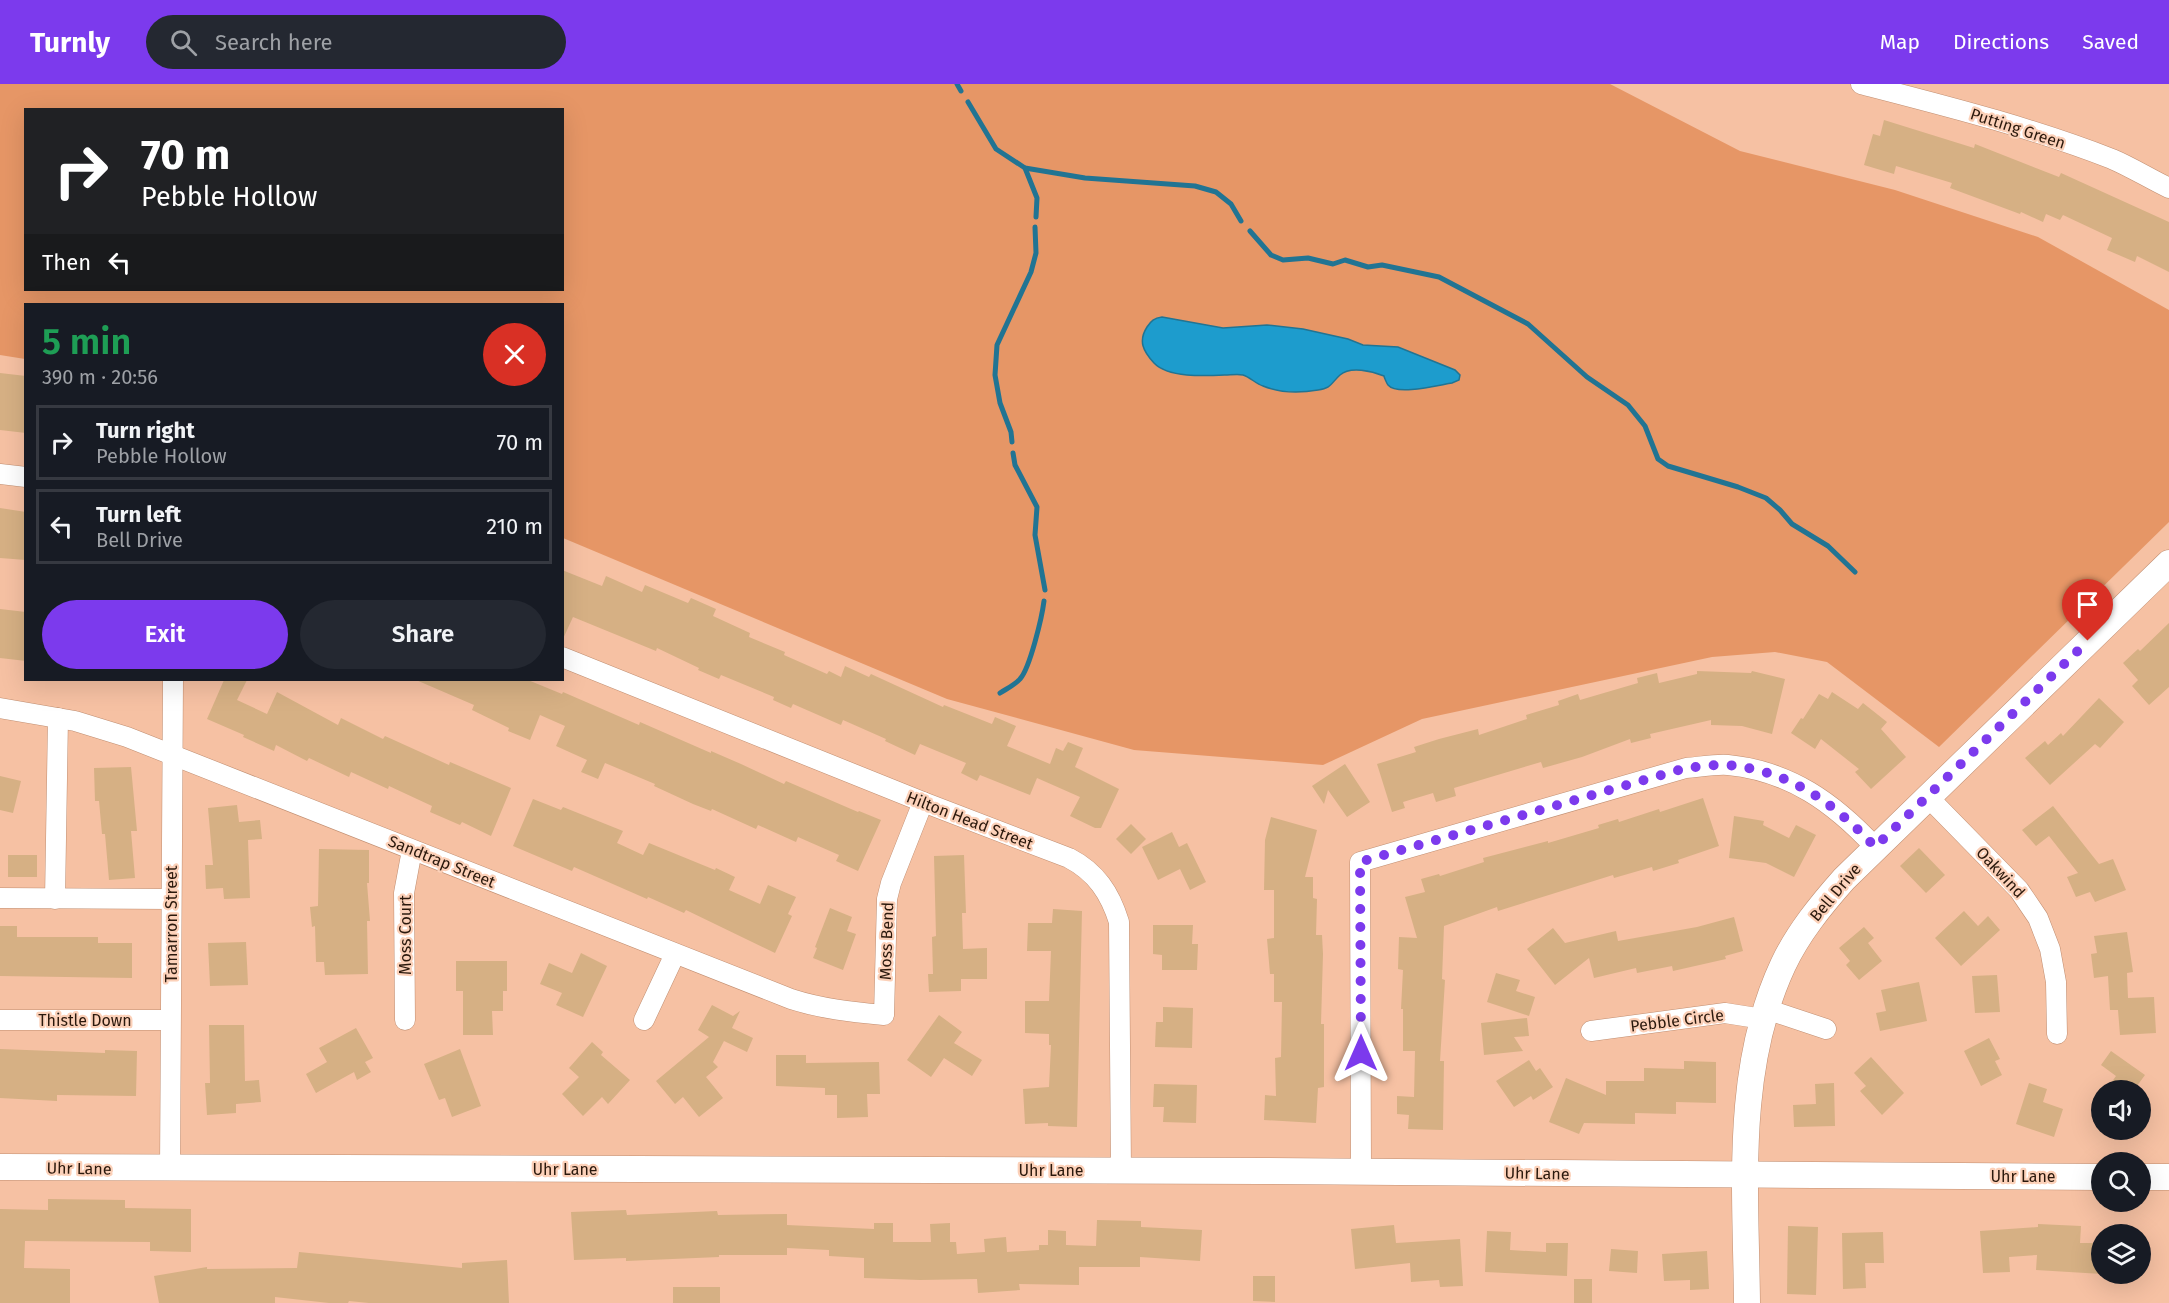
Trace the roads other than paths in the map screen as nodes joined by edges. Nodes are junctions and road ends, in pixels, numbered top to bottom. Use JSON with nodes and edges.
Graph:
{"nodes":[{"id":1,"x":1861,"y":84,"type":"edge"},
{"id":2,"x":2169,"y":188,"type":"edge"},
{"id":3,"x":0,"y":474,"type":"edge"},
{"id":4,"x":24,"y":477,"type":"edge"},
{"id":5,"x":2169,"y":563,"type":"edge"},
{"id":6,"x":564,"y":658,"type":"edge"},
{"id":7,"x":173,"y":681,"type":"edge"},
{"id":8,"x":0,"y":708,"type":"edge"},
{"id":9,"x":58,"y":718,"type":"junction"},
{"id":10,"x":172,"y":754,"type":"junction"},
{"id":11,"x":1927,"y":796,"type":"junction"},
{"id":12,"x":923,"y":802,"type":"junction"},
{"id":13,"x":1875,"y":847,"type":"junction"},
{"id":14,"x":412,"y":850,"type":"junction"},
{"id":15,"x":0,"y":898,"type":"edge"},
{"id":16,"x":55,"y":899,"type":"junction"},
{"id":17,"x":171,"y":900,"type":"junction"},
{"id":18,"x":675,"y":954,"type":"junction"},
{"id":19,"x":1765,"y":1014,"type":"junction"},
{"id":20,"x":884,"y":1015,"type":"joint"},
{"id":21,"x":0,"y":1020,"type":"edge"},
{"id":22,"x":170,"y":1020,"type":"junction"},
{"id":23,"x":405,"y":1020,"type":"dead end"},
{"id":24,"x":644,"y":1020,"type":"dead end"},
{"id":25,"x":1826,"y":1029,"type":"dead end"},
{"id":26,"x":1591,"y":1031,"type":"dead end"},
{"id":27,"x":2056,"y":1034,"type":"dead end"},
{"id":28,"x":0,"y":1167,"type":"edge"},
{"id":29,"x":170,"y":1169,"type":"junction"},
{"id":30,"x":1121,"y":1170,"type":"junction"},
{"id":31,"x":1361,"y":1171,"type":"junction"},
{"id":32,"x":1746,"y":1176,"type":"junction"},
{"id":33,"x":2091,"y":1177,"type":"edge"},
{"id":34,"x":2151,"y":1177,"type":"edge"},
{"id":35,"x":2169,"y":1177,"type":"edge"},
{"id":36,"x":1747,"y":1303,"type":"edge"}],
"edges":[{"from":1,"to":2,"type":"street","name":"Putting Green"},
{"from":3,"to":4,"type":"street"},
{"from":5,"to":11,"type":"street","name":"Bell Drive"},
{"from":6,"to":12,"type":"street","name":"Hilton Head Street"},
{"from":7,"to":10,"type":"street","name":"Tamarron Street"},
{"from":8,"to":9,"type":"street","name":"Sandtrap Street"},
{"from":9,"to":10,"type":"street","name":"Sandtrap Street"},
{"from":9,"to":16,"type":"street"},
{"from":10,"to":14,"type":"street","name":"Sandtrap Street"},
{"from":10,"to":17,"type":"street","name":"Tamarron Street"},
{"from":11,"to":13,"type":"street","name":"Bell Drive"},
{"from":11,"to":27,"type":"street","name":"Oakwind"},
{"from":12,"to":20,"type":"street","name":"Moss Bend"},
{"from":12,"to":30,"type":"street","name":"Hilton Head Street"},
{"from":13,"to":19,"type":"street","name":"Bell Drive"},
{"from":13,"to":31,"type":"street"},
{"from":14,"to":18,"type":"street","name":"Sandtrap Street"},
{"from":14,"to":23,"type":"street","name":"Moss Court"},
{"from":15,"to":16,"type":"street"},
{"from":16,"to":17,"type":"street"},
{"from":17,"to":22,"type":"street","name":"Tamarron Street"},
{"from":18,"to":20,"type":"street","name":"Sandtrap Street"},
{"from":18,"to":24,"type":"street"},
{"from":19,"to":25,"type":"street","name":"Pebble Circle"},
{"from":19,"to":26,"type":"street","name":"Pebble Circle"},
{"from":19,"to":32,"type":"street","name":"Bell Drive"},
{"from":21,"to":22,"type":"street","name":"Thistle Down"},
{"from":22,"to":29,"type":"street","name":"Tamarron Street"},
{"from":28,"to":29,"type":"street","name":"Uhr Lane"},
{"from":29,"to":30,"type":"street","name":"Uhr Lane"},
{"from":30,"to":31,"type":"street","name":"Uhr Lane"},
{"from":31,"to":32,"type":"street","name":"Uhr Lane"},
{"from":32,"to":33,"type":"street","name":"Uhr Lane"},
{"from":32,"to":36,"type":"street","name":"Bell Drive"},
{"from":34,"to":35,"type":"street"}]}
